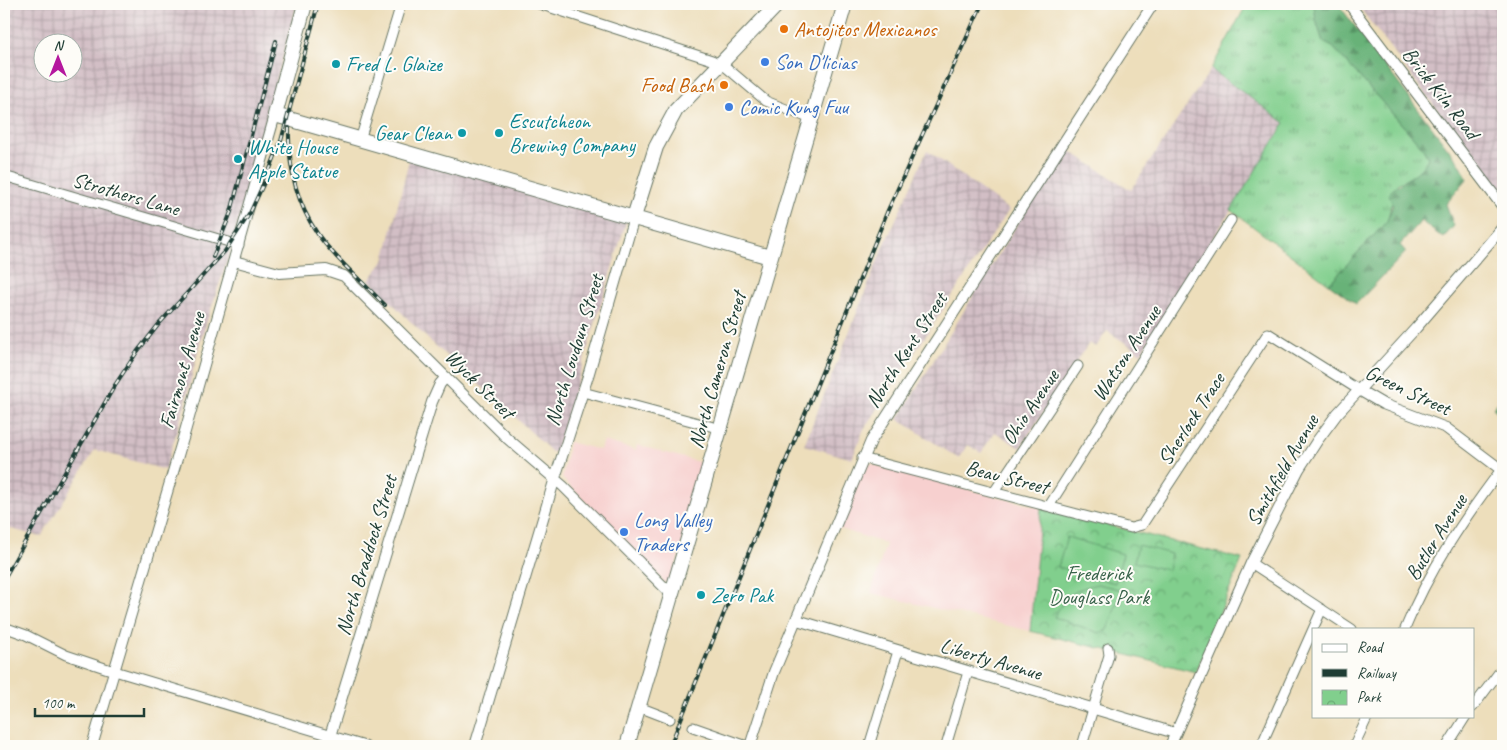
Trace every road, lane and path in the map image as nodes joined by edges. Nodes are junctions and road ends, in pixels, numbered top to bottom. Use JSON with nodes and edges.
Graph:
{"nodes":[{"id":1,"x":305,"y":4,"type":"edge"},
{"id":2,"x":401,"y":4,"type":"edge"},
{"id":3,"x":540,"y":4,"type":"edge"},
{"id":4,"x":778,"y":4,"type":"edge"},
{"id":5,"x":844,"y":4,"type":"edge"},
{"id":6,"x":1153,"y":4,"type":"edge"},
{"id":7,"x":1349,"y":4,"type":"edge"},
{"id":8,"x":720,"y":64,"type":"junction"},
{"id":9,"x":275,"y":115,"type":"junction"},
{"id":10,"x":811,"y":119,"type":"junction"},
{"id":11,"x":360,"y":140,"type":"junction"},
{"id":12,"x":4,"y":176,"type":"edge"},
{"id":13,"x":1503,"y":207,"type":"edge"},
{"id":14,"x":634,"y":217,"type":"junction"},
{"id":15,"x":1232,"y":220,"type":"dead end"},
{"id":16,"x":1503,"y":227,"type":"edge"},
{"id":17,"x":239,"y":244,"type":"junction"},
{"id":18,"x":770,"y":256,"type":"junction"},
{"id":19,"x":234,"y":261,"type":"junction"},
{"id":20,"x":1268,"y":333,"type":"joint"},
{"id":21,"x":1078,"y":366,"type":"dead end"},
{"id":22,"x":446,"y":378,"type":"junction"},
{"id":23,"x":1359,"y":390,"type":"junction"},
{"id":24,"x":584,"y":392,"type":"junction"},
{"id":25,"x":721,"y":429,"type":"junction"},
{"id":26,"x":862,"y":458,"type":"junction"},
{"id":27,"x":1503,"y":469,"type":"edge"},
{"id":28,"x":555,"y":478,"type":"junction"},
{"id":29,"x":994,"y":492,"type":"junction"},
{"id":30,"x":1050,"y":506,"type":"junction"},
{"id":31,"x":1142,"y":525,"type":"joint"},
{"id":32,"x":1251,"y":563,"type":"junction"},
{"id":33,"x":672,"y":595,"type":"junction"},
{"id":34,"x":1322,"y":609,"type":"junction"},
{"id":35,"x":797,"y":620,"type":"junction"},
{"id":36,"x":4,"y":627,"type":"edge"},
{"id":37,"x":1313,"y":628,"type":"edge"},
{"id":38,"x":1350,"y":628,"type":"edge"},
{"id":39,"x":1405,"y":628,"type":"edge"},
{"id":40,"x":1312,"y":631,"type":"edge"},
{"id":41,"x":1108,"y":648,"type":"dead end"},
{"id":42,"x":898,"y":651,"type":"junction"},
{"id":43,"x":1503,"y":668,"type":"edge"},
{"id":44,"x":113,"y":671,"type":"junction"},
{"id":45,"x":968,"y":672,"type":"junction"},
{"id":46,"x":1474,"y":705,"type":"edge"},
{"id":47,"x":639,"y":707,"type":"junction"},
{"id":48,"x":1094,"y":709,"type":"junction"},
{"id":49,"x":1367,"y":718,"type":"edge"},
{"id":50,"x":1465,"y":718,"type":"edge"},
{"id":51,"x":670,"y":719,"type":"dead end"},
{"id":52,"x":693,"y":727,"type":"dead end"},
{"id":53,"x":1175,"y":733,"type":"junction"},
{"id":54,"x":330,"y":736,"type":"junction"},
{"id":55,"x":92,"y":746,"type":"edge"},
{"id":56,"x":326,"y":746,"type":"edge"},
{"id":57,"x":365,"y":746,"type":"edge"},
{"id":58,"x":475,"y":746,"type":"edge"},
{"id":59,"x":627,"y":746,"type":"edge"},
{"id":60,"x":749,"y":746,"type":"edge"},
{"id":61,"x":869,"y":746,"type":"edge"},
{"id":62,"x":946,"y":746,"type":"edge"},
{"id":63,"x":1082,"y":746,"type":"edge"},
{"id":64,"x":1170,"y":746,"type":"edge"},
{"id":65,"x":1261,"y":746,"type":"edge"},
{"id":66,"x":1354,"y":746,"type":"edge"},
{"id":67,"x":1447,"y":746,"type":"edge"}],
"edges":[{"from":1,"to":9,"type":"main road","name":"Fairmont Avenue"},
{"from":2,"to":11,"type":"street"},
{"from":3,"to":8,"type":"street"},
{"from":4,"to":8,"type":"main road","name":"North Loudoun Street"},
{"from":5,"to":10,"type":"main road","name":"North Cameron Street"},
{"from":6,"to":26,"type":"street","name":"North Kent Street"},
{"from":7,"to":13,"type":"street","name":"Brick Kiln Road"},
{"from":8,"to":10,"type":"street"},
{"from":8,"to":14,"type":"main road","name":"North Loudoun Street"},
{"from":9,"to":11,"type":"main road"},
{"from":9,"to":17,"type":"street","name":"Fairmont Avenue"},
{"from":10,"to":18,"type":"main road","name":"North Cameron Street"},
{"from":11,"to":14,"type":"main road"},
{"from":12,"to":17,"type":"street","name":"Strothers Lane"},
{"from":14,"to":18,"type":"main road"},
{"from":14,"to":24,"type":"street","name":"North Loudoun Street"},
{"from":15,"to":30,"type":"street","name":"Watson Avenue"},
{"from":16,"to":23,"type":"street","name":"Smithfield Avenue"},
{"from":17,"to":19,"type":"street","name":"Fairmont Avenue"},
{"from":18,"to":25,"type":"main road","name":"North Cameron Street"},
{"from":19,"to":22,"type":"street","name":"Wyck Street"},
{"from":19,"to":44,"type":"street","name":"Fairmont Avenue"},
{"from":20,"to":23,"type":"street","name":"Green Street"},
{"from":20,"to":31,"type":"street","name":"Sherlock Trace"},
{"from":21,"to":29,"type":"street","name":"Ohio Avenue"},
{"from":22,"to":28,"type":"street","name":"Wyck Street"},
{"from":22,"to":54,"type":"street","name":"North Braddock Street"},
{"from":23,"to":27,"type":"street","name":"Green Street"},
{"from":23,"to":32,"type":"street","name":"Smithfield Avenue"},
{"from":24,"to":25,"type":"street"},
{"from":24,"to":28,"type":"street","name":"North Loudoun Street"},
{"from":25,"to":33,"type":"main road","name":"North Cameron Street"},
{"from":26,"to":29,"type":"street","name":"Beau Street"},
{"from":26,"to":35,"type":"street","name":"North Kent Street"},
{"from":27,"to":39,"type":"street","name":"Butler Avenue"},
{"from":28,"to":33,"type":"street","name":"Wyck Street"},
{"from":28,"to":58,"type":"street","name":"North Loudoun Street"},
{"from":29,"to":30,"type":"street","name":"Beau Street"},
{"from":30,"to":31,"type":"street","name":"Beau Street"},
{"from":32,"to":34,"type":"street"},
{"from":32,"to":53,"type":"street","name":"Smithfield Avenue"},
{"from":33,"to":47,"type":"main road","name":"North Cameron Street"},
{"from":34,"to":37,"type":"street"},
{"from":34,"to":38,"type":"street"},
{"from":35,"to":42,"type":"street","name":"Liberty Avenue"},
{"from":35,"to":60,"type":"street","name":"North Kent Street"},
{"from":36,"to":44,"type":"street"},
{"from":40,"to":65,"type":"street"},
{"from":41,"to":48,"type":"street"},
{"from":42,"to":45,"type":"street","name":"Liberty Avenue"},
{"from":42,"to":61,"type":"street"},
{"from":43,"to":46,"type":"street"},
{"from":44,"to":54,"type":"street"},
{"from":44,"to":55,"type":"street","name":"Fairmont Avenue"},
{"from":45,"to":48,"type":"street","name":"Liberty Avenue"},
{"from":45,"to":62,"type":"street"},
{"from":47,"to":51,"type":"street"},
{"from":47,"to":59,"type":"main road","name":"North Cameron Street"},
{"from":48,"to":53,"type":"street","name":"Liberty Avenue"},
{"from":48,"to":63,"type":"street"},
{"from":49,"to":66,"type":"street"},
{"from":50,"to":67,"type":"street"},
{"from":52,"to":60,"type":"street"},
{"from":53,"to":64,"type":"street","name":"Smithfield Avenue"},
{"from":54,"to":56,"type":"street","name":"North Braddock Street"},
{"from":54,"to":57,"type":"street"}]}
